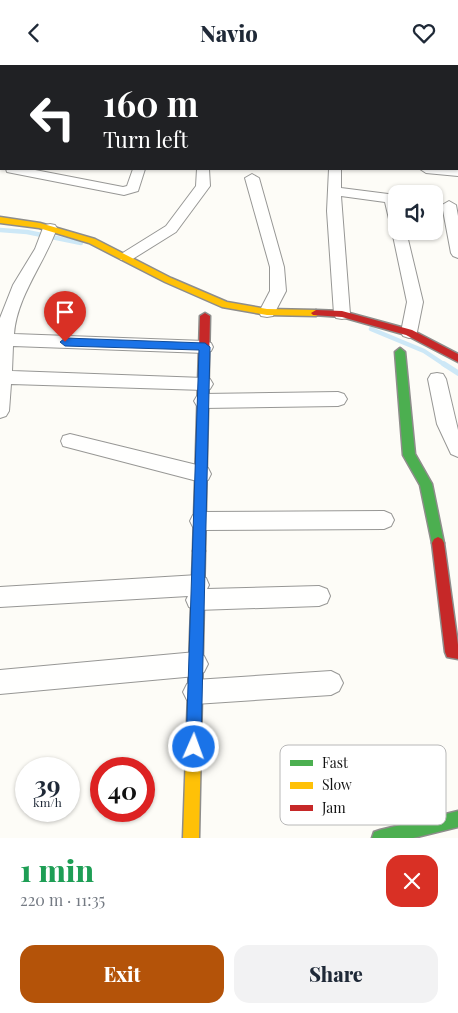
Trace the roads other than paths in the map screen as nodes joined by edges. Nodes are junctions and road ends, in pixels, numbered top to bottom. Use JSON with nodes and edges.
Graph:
{"nodes":[{"id":1,"x":17,"y":170,"type":"edge"},
{"id":2,"x":139,"y":170,"type":"edge"},
{"id":3,"x":203,"y":170,"type":"edge"},
{"id":4,"x":335,"y":170,"type":"edge"},
{"id":5,"x":437,"y":170,"type":"edge"},
{"id":6,"x":458,"y":172,"type":"edge"},
{"id":7,"x":252,"y":178,"type":"dead end"},
{"id":8,"x":335,"y":191,"type":"junction"},
{"id":9,"x":388,"y":197,"type":"edge"},
{"id":10,"x":454,"y":205,"type":"edge"},
{"id":11,"x":0,"y":220,"type":"edge"},
{"id":12,"x":48,"y":234,"type":"junction"},
{"id":13,"x":401,"y":240,"type":"edge"},
{"id":14,"x":458,"y":253,"type":"edge"},
{"id":15,"x":126,"y":257,"type":"junction"},
{"id":16,"x":267,"y":312,"type":"junction"},
{"id":17,"x":342,"y":314,"type":"junction"},
{"id":18,"x":206,"y":316,"type":"dead end"},
{"id":19,"x":409,"y":332,"type":"junction"},
{"id":20,"x":5,"y":340,"type":"junction"},
{"id":21,"x":205,"y":347,"type":"junction"},
{"id":22,"x":400,"y":352,"type":"dead end"},
{"id":23,"x":458,"y":358,"type":"edge"},
{"id":24,"x":3,"y":377,"type":"junction"},
{"id":25,"x":438,"y":379,"type":"dead end"},
{"id":26,"x":203,"y":393,"type":"junction"},
{"id":27,"x":338,"y":399,"type":"dead end"},
{"id":28,"x":0,"y":411,"type":"edge"},
{"id":29,"x":70,"y":441,"type":"dead end"},
{"id":30,"x":458,"y":449,"type":"edge"},
{"id":31,"x":201,"y":474,"type":"junction"},
{"id":32,"x":384,"y":520,"type":"dead end"},
{"id":33,"x":200,"y":521,"type":"junction"},
{"id":34,"x":198,"y":593,"type":"junction"},
{"id":35,"x":319,"y":596,"type":"dead end"},
{"id":36,"x":0,"y":597,"type":"edge"},
{"id":37,"x":458,"y":651,"type":"edge"},
{"id":38,"x":196,"y":664,"type":"junction"},
{"id":39,"x":0,"y":682,"type":"edge"},
{"id":40,"x":331,"y":683,"type":"dead end"},
{"id":41,"x":195,"y":692,"type":"junction"},
{"id":42,"x":458,"y":819,"type":"edge"},
{"id":43,"x":432,"y":833,"type":"edge"},
{"id":44,"x":191,"y":838,"type":"edge"},
{"id":45,"x":380,"y":838,"type":"edge"}],
"edges":[{"from":1,"to":2,"type":"street"},
{"from":3,"to":15,"type":"street"},
{"from":4,"to":8,"type":"street"},
{"from":5,"to":6,"type":"street"},
{"from":7,"to":16,"type":"street"},
{"from":8,"to":9,"type":"street"},
{"from":8,"to":17,"type":"street"},
{"from":10,"to":14,"type":"street"},
{"from":11,"to":12,"type":"street"},
{"from":12,"to":15,"type":"street"},
{"from":12,"to":20,"type":"street"},
{"from":13,"to":19,"type":"street"},
{"from":15,"to":16,"type":"street"},
{"from":16,"to":17,"type":"street"},
{"from":17,"to":19,"type":"street"},
{"from":18,"to":21,"type":"street"},
{"from":19,"to":23,"type":"street"},
{"from":20,"to":21,"type":"street"},
{"from":20,"to":24,"type":"street"},
{"from":21,"to":26,"type":"street"},
{"from":22,"to":37,"type":"street"},
{"from":24,"to":26,"type":"street"},
{"from":24,"to":28,"type":"street"},
{"from":25,"to":30,"type":"street"},
{"from":26,"to":27,"type":"street"},
{"from":26,"to":31,"type":"street"},
{"from":29,"to":31,"type":"street"},
{"from":31,"to":33,"type":"street"},
{"from":32,"to":33,"type":"street"},
{"from":33,"to":34,"type":"street"},
{"from":34,"to":35,"type":"street"},
{"from":34,"to":36,"type":"street"},
{"from":34,"to":38,"type":"street"},
{"from":38,"to":39,"type":"street"},
{"from":38,"to":41,"type":"street"},
{"from":40,"to":41,"type":"street"},
{"from":41,"to":44,"type":"street"},
{"from":42,"to":43,"type":"street"},
{"from":43,"to":45,"type":"street"}]}
